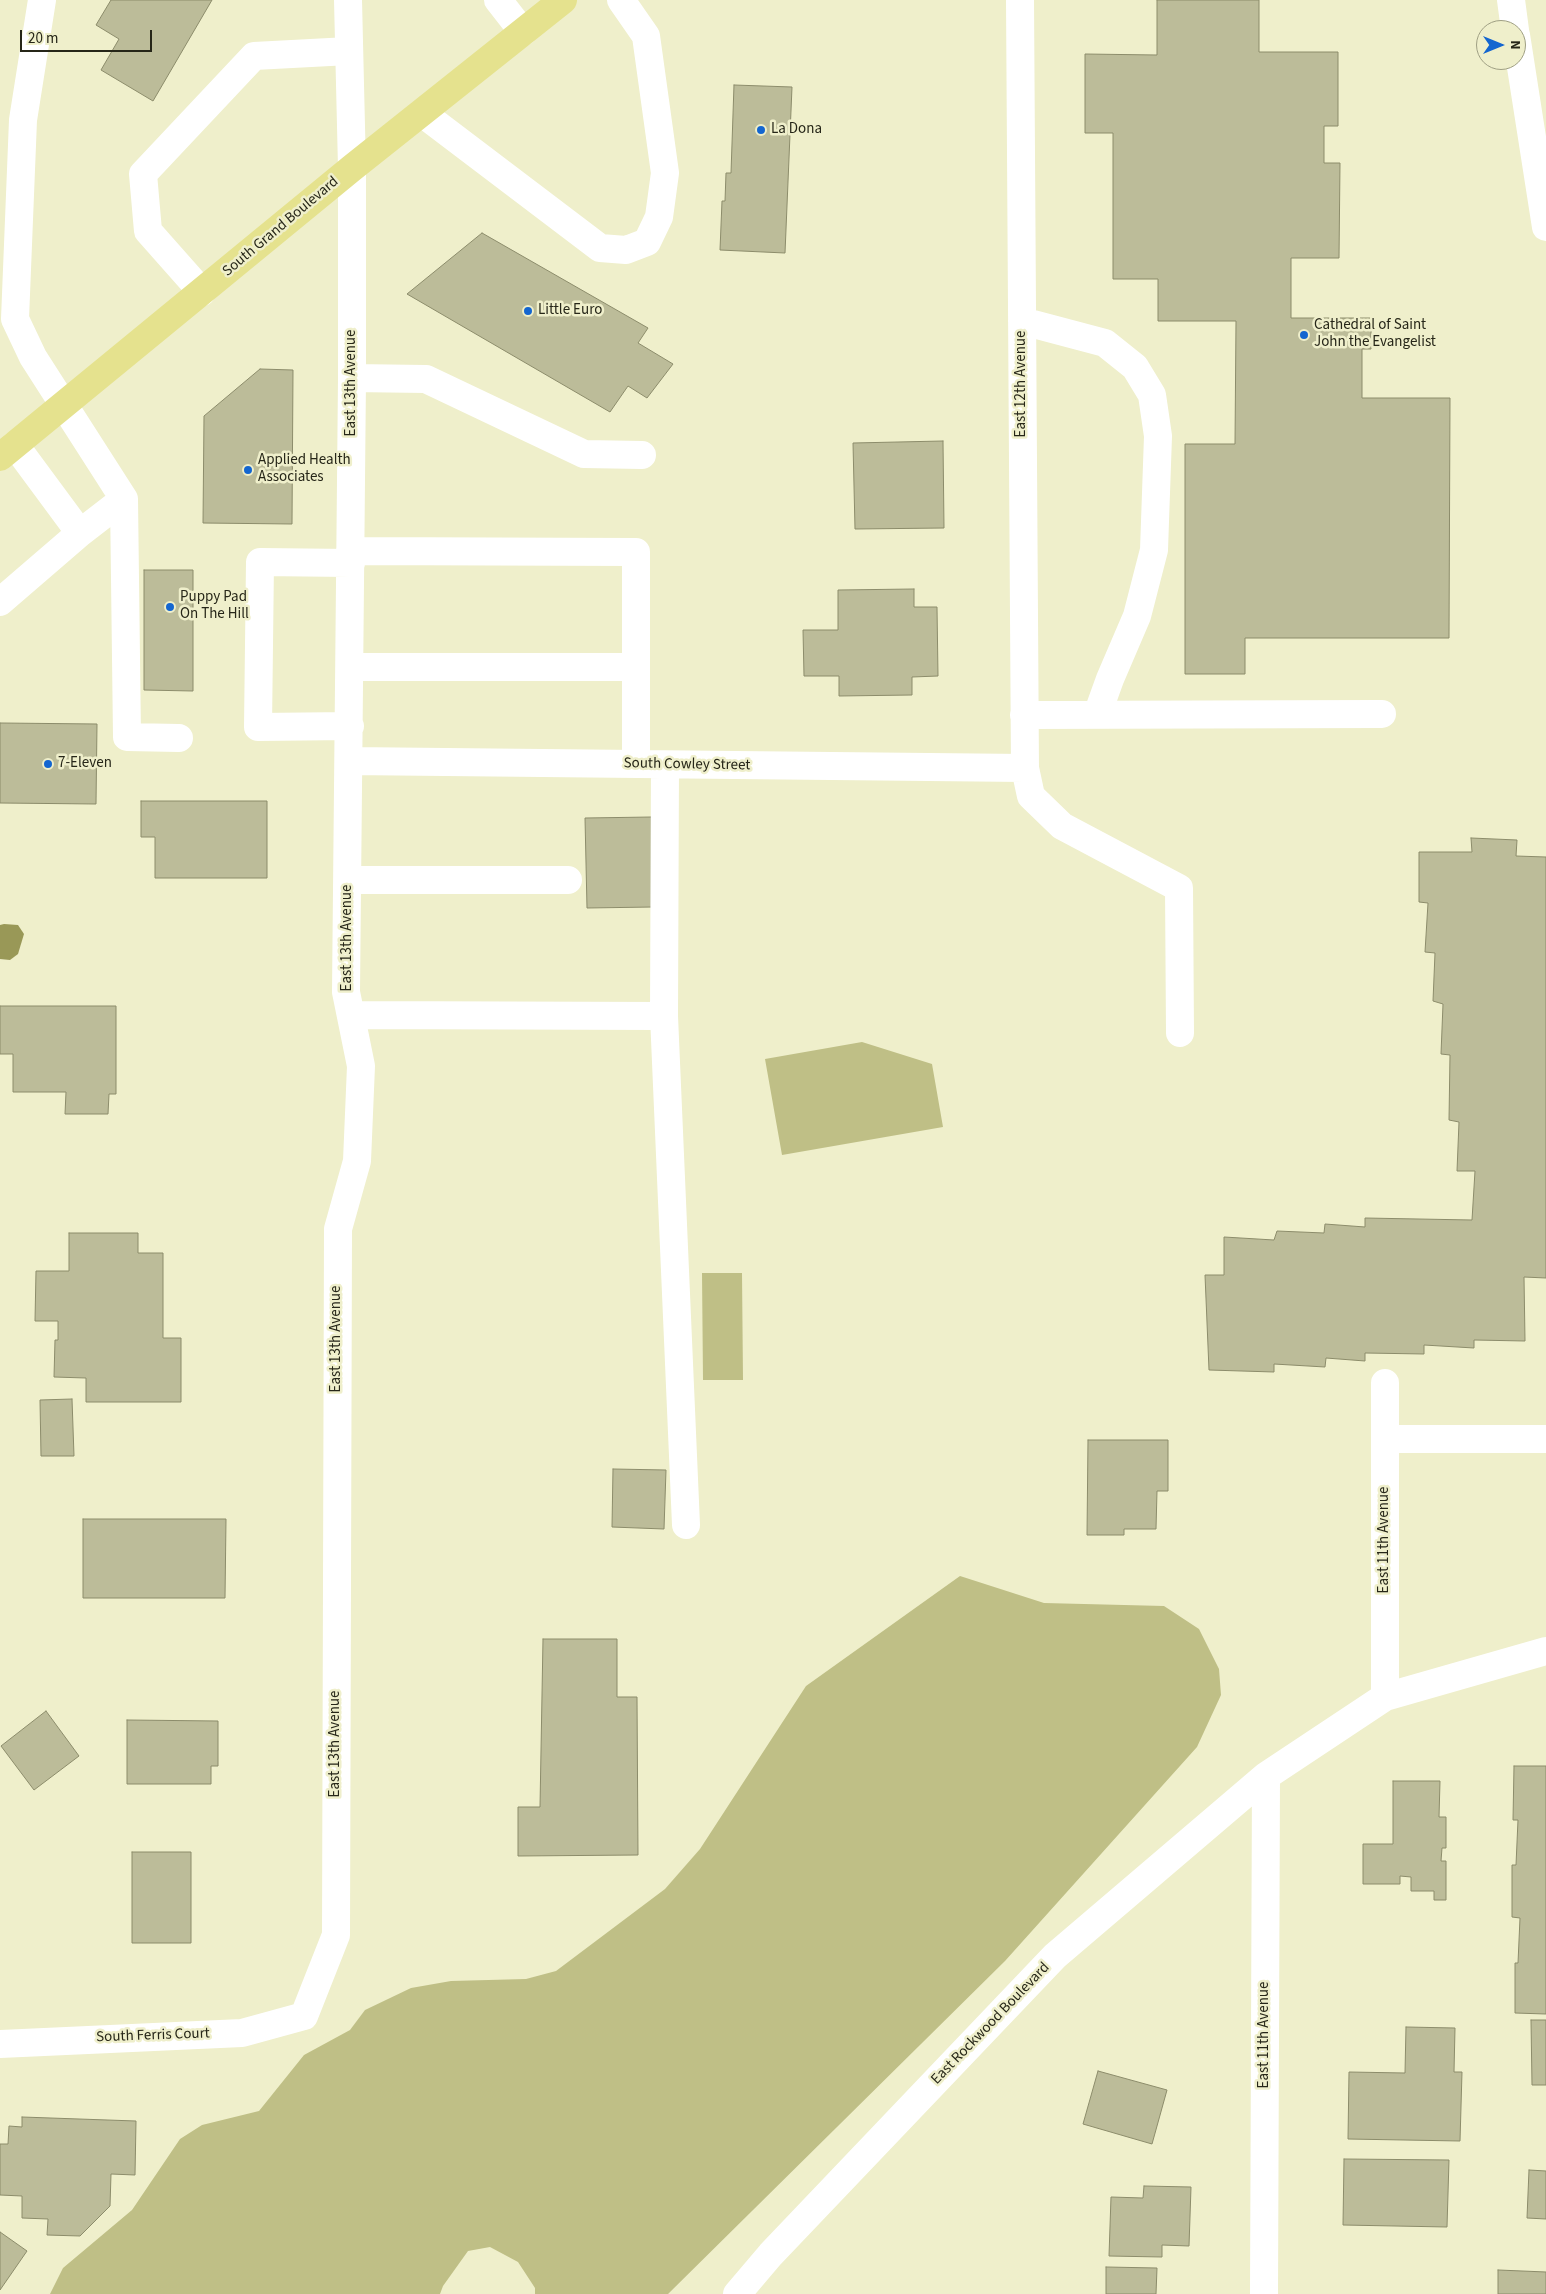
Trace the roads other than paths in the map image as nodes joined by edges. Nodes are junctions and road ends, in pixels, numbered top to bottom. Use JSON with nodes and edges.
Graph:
{"nodes":[{"id":1,"x":42,"y":0,"type":"edge"},
{"id":2,"x":348,"y":0,"type":"edge"},
{"id":3,"x":498,"y":0,"type":"edge"},
{"id":4,"x":563,"y":0,"type":"edge"},
{"id":5,"x":621,"y":0,"type":"edge"},
{"id":6,"x":1020,"y":0,"type":"edge"},
{"id":7,"x":1510,"y":0,"type":"edge"},
{"id":8,"x":1513,"y":20,"type":"edge"},
{"id":9,"x":523,"y":32,"type":"junction"},
{"id":10,"x":349,"y":52,"type":"junction"},
{"id":11,"x":1521,"y":70,"type":"edge"},
{"id":12,"x":422,"y":113,"type":"junction"},
{"id":13,"x":352,"y":168,"type":"junction"},
{"id":14,"x":1546,"y":228,"type":"edge"},
{"id":15,"x":202,"y":292,"type":"junction"},
{"id":16,"x":1022,"y":321,"type":"junction"},
{"id":17,"x":352,"y":378,"type":"junction"},
{"id":18,"x":63,"y":407,"type":"junction"},
{"id":19,"x":7,"y":451,"type":"edge"},
{"id":20,"x":642,"y":455,"type":"dead end"},
{"id":21,"x":124,"y":499,"type":"junction"},
{"id":22,"x":80,"y":533,"type":"junction"},
{"id":23,"x":351,"y":557,"type":"junction"},
{"id":24,"x":0,"y":602,"type":"edge"},
{"id":25,"x":350,"y":667,"type":"junction"},
{"id":26,"x":636,"y":667,"type":"junction"},
{"id":27,"x":1382,"y":714,"type":"dead end"},
{"id":28,"x":1024,"y":715,"type":"junction"},
{"id":29,"x":1097,"y":715,"type":"junction"},
{"id":30,"x":350,"y":726,"type":"junction"},
{"id":31,"x":179,"y":738,"type":"dead end"},
{"id":32,"x":349,"y":761,"type":"junction"},
{"id":33,"x":636,"y":764,"type":"junction"},
{"id":34,"x":665,"y":764,"type":"junction"},
{"id":35,"x":1024,"y":768,"type":"junction"},
{"id":36,"x":348,"y":880,"type":"junction"},
{"id":37,"x":568,"y":880,"type":"dead end"},
{"id":38,"x":351,"y":1015,"type":"junction"},
{"id":39,"x":664,"y":1016,"type":"junction"},
{"id":40,"x":1180,"y":1033,"type":"dead end"},
{"id":41,"x":1385,"y":1383,"type":"dead end"},
{"id":42,"x":1385,"y":1439,"type":"junction"},
{"id":43,"x":1546,"y":1439,"type":"edge"},
{"id":44,"x":686,"y":1525,"type":"dead end"},
{"id":45,"x":1546,"y":1651,"type":"edge"},
{"id":46,"x":1385,"y":1697,"type":"junction"},
{"id":47,"x":1266,"y":1776,"type":"junction"},
{"id":48,"x":304,"y":2016,"type":"joint"},
{"id":49,"x":0,"y":2044,"type":"edge"},
{"id":50,"x":737,"y":2294,"type":"edge"},
{"id":51,"x":1264,"y":2294,"type":"edge"}],
"edges":[{"from":1,"to":18,"type":"street"},
{"from":2,"to":10,"type":"street","name":"East 13th Avenue"},
{"from":3,"to":9,"type":"street"},
{"from":4,"to":9,"type":"main road","name":"South Grand Boulevard"},
{"from":5,"to":12,"type":"street"},
{"from":6,"to":16,"type":"street","name":"East 12th Avenue"},
{"from":7,"to":8,"type":"street"},
{"from":9,"to":12,"type":"main road","name":"South Grand Boulevard"},
{"from":10,"to":13,"type":"street","name":"East 13th Avenue"},
{"from":10,"to":15,"type":"street"},
{"from":11,"to":14,"type":"street"},
{"from":12,"to":13,"type":"main road","name":"South Grand Boulevard"},
{"from":13,"to":15,"type":"main road","name":"South Grand Boulevard"},
{"from":13,"to":17,"type":"street","name":"East 13th Avenue"},
{"from":15,"to":18,"type":"main road","name":"South Grand Boulevard"},
{"from":16,"to":28,"type":"street","name":"East 12th Avenue"},
{"from":16,"to":29,"type":"street"},
{"from":17,"to":20,"type":"street"},
{"from":17,"to":23,"type":"street","name":"East 13th Avenue"},
{"from":18,"to":19,"type":"main road","name":"South Grand Boulevard"},
{"from":18,"to":21,"type":"street"},
{"from":19,"to":22,"type":"street"},
{"from":21,"to":22,"type":"street"},
{"from":21,"to":31,"type":"street"},
{"from":22,"to":24,"type":"street"},
{"from":23,"to":25,"type":"street","name":"East 13th Avenue"},
{"from":23,"to":26,"type":"street"},
{"from":23,"to":30,"type":"street"},
{"from":25,"to":26,"type":"street"},
{"from":25,"to":30,"type":"street","name":"East 13th Avenue"},
{"from":26,"to":33,"type":"street"},
{"from":27,"to":29,"type":"street"},
{"from":28,"to":29,"type":"street"},
{"from":28,"to":35,"type":"street","name":"East 12th Avenue"},
{"from":30,"to":32,"type":"street","name":"East 13th Avenue"},
{"from":32,"to":33,"type":"street","name":"South Cowley Street"},
{"from":32,"to":36,"type":"street","name":"East 13th Avenue"},
{"from":33,"to":34,"type":"street","name":"South Cowley Street"},
{"from":34,"to":35,"type":"street","name":"South Cowley Street"},
{"from":34,"to":39,"type":"street"},
{"from":35,"to":40,"type":"street","name":"East 12th Avenue"},
{"from":36,"to":37,"type":"street"},
{"from":36,"to":38,"type":"street","name":"East 13th Avenue"},
{"from":38,"to":39,"type":"street"},
{"from":38,"to":48,"type":"street","name":"East 13th Avenue"},
{"from":39,"to":44,"type":"street"},
{"from":41,"to":42,"type":"street","name":"East 11th Avenue"},
{"from":42,"to":43,"type":"street"},
{"from":42,"to":46,"type":"street","name":"East 11th Avenue"},
{"from":45,"to":46,"type":"street","name":"East Rockwood Boulevard"},
{"from":46,"to":47,"type":"street","name":"East Rockwood Boulevard"},
{"from":47,"to":50,"type":"street","name":"East Rockwood Boulevard"},
{"from":47,"to":51,"type":"street","name":"East 11th Avenue"},
{"from":48,"to":49,"type":"street","name":"South Ferris Court"}]}
